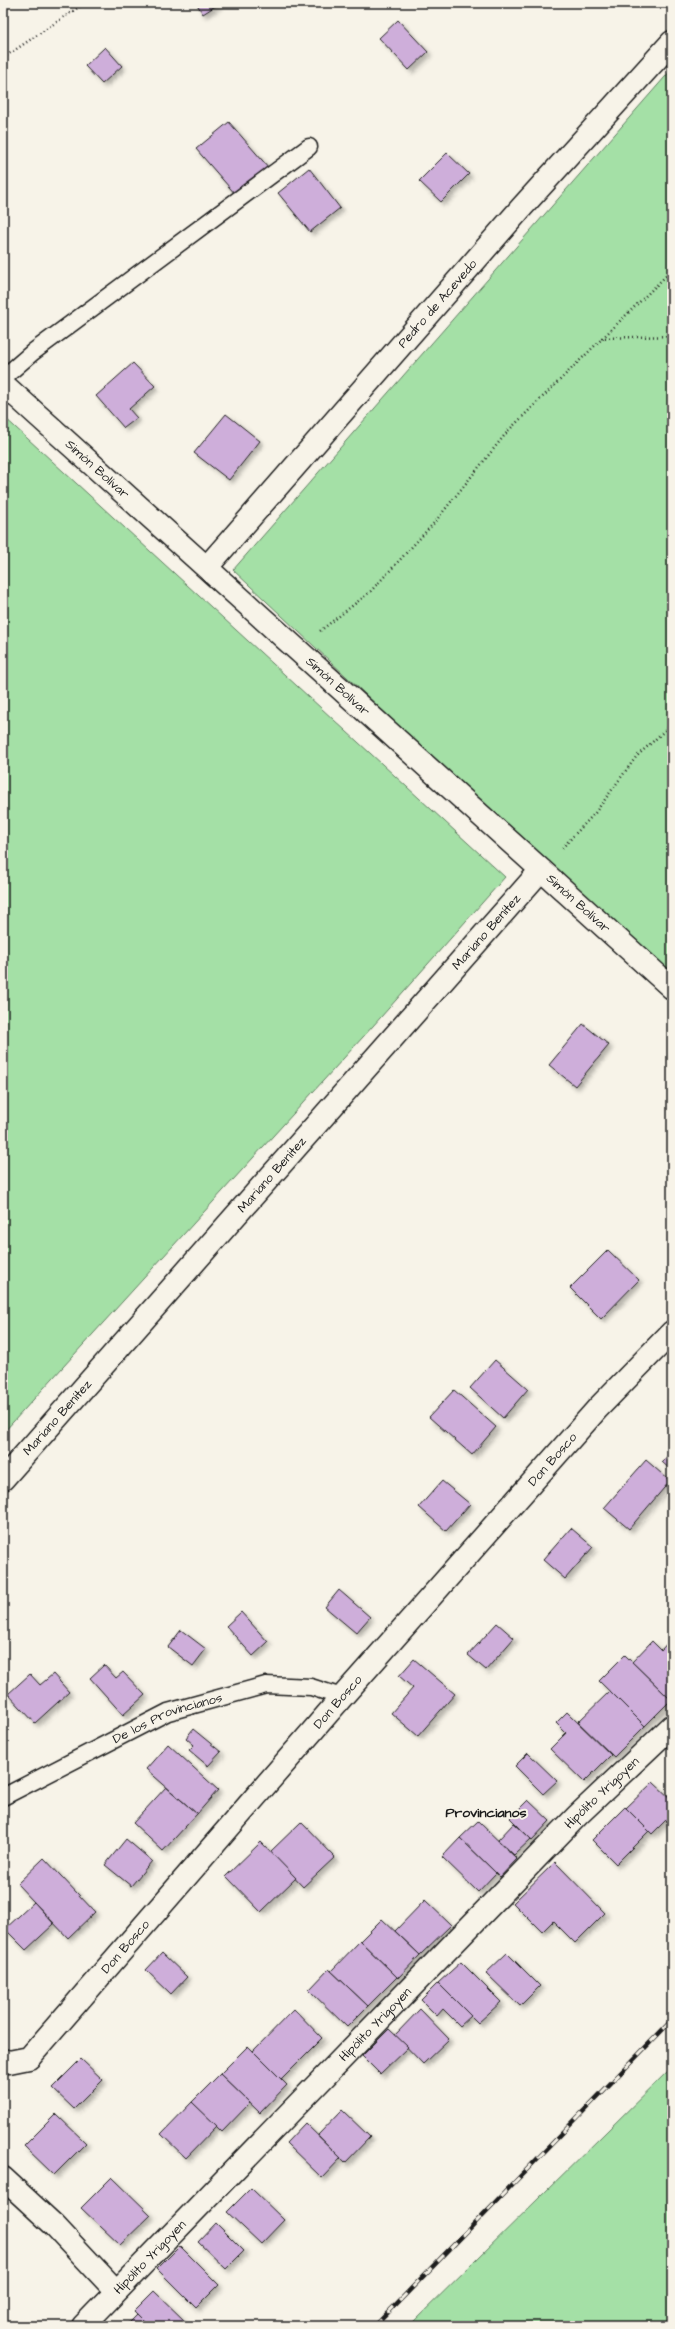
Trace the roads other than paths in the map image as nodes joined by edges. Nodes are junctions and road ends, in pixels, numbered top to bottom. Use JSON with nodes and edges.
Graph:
{"nodes":[{"id":1,"x":672,"y":42,"type":"edge"},
{"id":2,"x":309,"y":148,"type":"dead end"},
{"id":3,"x":3,"y":378,"type":"edge"},
{"id":4,"x":3,"y":384,"type":"edge"},
{"id":5,"x":207,"y":567,"type":"junction"},
{"id":6,"x":541,"y":870,"type":"junction"},
{"id":7,"x":672,"y":988,"type":"edge"},
{"id":8,"x":672,"y":1332,"type":"edge"},
{"id":9,"x":3,"y":1479,"type":"edge"},
{"id":10,"x":342,"y":1697,"type":"junction"},
{"id":11,"x":672,"y":1726,"type":"edge"},
{"id":12,"x":3,"y":1797,"type":"edge"},
{"id":13,"x":3,"y":2060,"type":"edge"},
{"id":14,"x":3,"y":2178,"type":"edge"},
{"id":15,"x":116,"y":2292,"type":"junction"},
{"id":16,"x":83,"y":2326,"type":"edge"}],
"edges":[{"from":1,"to":5,"type":"street","name":"Pedro de Acevedo"},
{"from":2,"to":3,"type":"lane"},
{"from":4,"to":5,"type":"street","name":"Simón Bolívar"},
{"from":5,"to":6,"type":"street","name":"Simón Bolívar"},
{"from":6,"to":7,"type":"street","name":"Simón Bolívar"},
{"from":6,"to":9,"type":"street","name":"Mariano Benítez"},
{"from":8,"to":10,"type":"street","name":"Don Bosco"},
{"from":10,"to":12,"type":"lane","name":"De los Provincianos"},
{"from":10,"to":13,"type":"street","name":"Don Bosco"},
{"from":11,"to":15,"type":"street","name":"Hipólito Yrigoyen"},
{"from":14,"to":15,"type":"street"},
{"from":15,"to":16,"type":"street","name":"Hipólito Yrigoyen"}]}
